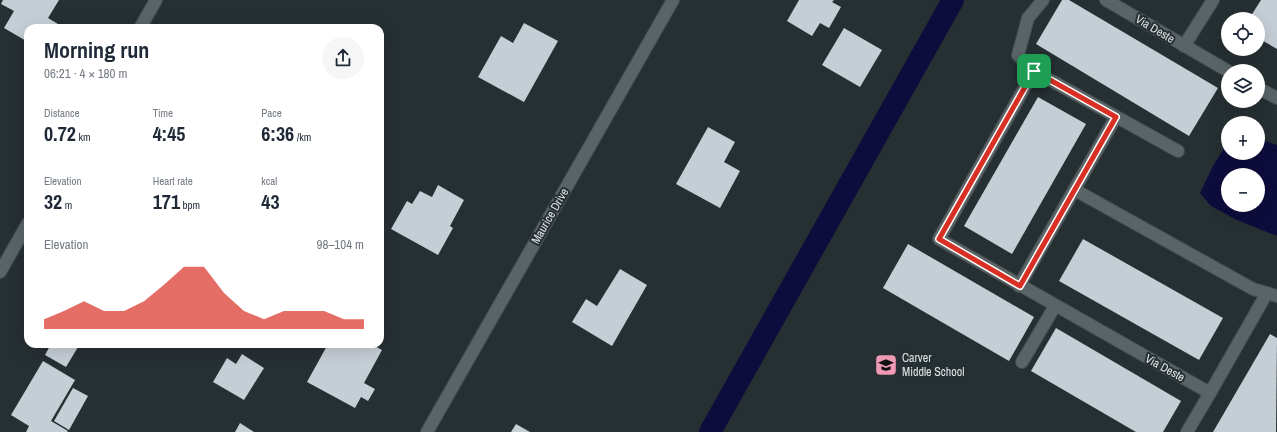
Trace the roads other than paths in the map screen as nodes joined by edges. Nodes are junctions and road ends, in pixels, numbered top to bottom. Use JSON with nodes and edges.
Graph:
{"nodes":[{"id":1,"x":156,"y":0,"type":"edge"},
{"id":2,"x":673,"y":0,"type":"edge"},
{"id":3,"x":1043,"y":0,"type":"edge"},
{"id":4,"x":1106,"y":0,"type":"edge"},
{"id":5,"x":1213,"y":0,"type":"edge"},
{"id":6,"x":142,"y":24,"type":"edge"},
{"id":7,"x":1184,"y":46,"type":"junction"},
{"id":8,"x":1221,"y":67,"type":"edge"},
{"id":9,"x":1034,"y":71,"type":"junction"},
{"id":10,"x":1265,"y":92,"type":"edge"},
{"id":11,"x":1277,"y":98,"type":"edge"},
{"id":12,"x":1116,"y":117,"type":"junction"},
{"id":13,"x":1178,"y":152,"type":"dead end"},
{"id":14,"x":1075,"y":190,"type":"junction"},
{"id":15,"x":24,"y":230,"type":"edge"},
{"id":16,"x":0,"y":272,"type":"edge"},
{"id":17,"x":1020,"y":286,"type":"junction"},
{"id":18,"x":1272,"y":295,"type":"edge"},
{"id":19,"x":1055,"y":306,"type":"junction"},
{"id":20,"x":1022,"y":362,"type":"dead end"},
{"id":21,"x":1210,"y":393,"type":"junction"},
{"id":22,"x":427,"y":432,"type":"edge"},
{"id":23,"x":1187,"y":432,"type":"edge"}],
"edges":[{"from":1,"to":6,"type":"street"},
{"from":2,"to":22,"type":"street","name":"Maurice Drive"},
{"from":3,"to":9,"type":"street"},
{"from":4,"to":7,"type":"street","name":"Via Deste"},
{"from":5,"to":7,"type":"street","name":"Via Deste"},
{"from":7,"to":8,"type":"street","name":"Via Deste"},
{"from":9,"to":12,"type":"street"},
{"from":9,"to":17,"type":"street","name":"Via Deste"},
{"from":10,"to":11,"type":"street"},
{"from":12,"to":13,"type":"street"},
{"from":12,"to":14,"type":"street"},
{"from":14,"to":17,"type":"street"},
{"from":14,"to":18,"type":"street"},
{"from":15,"to":16,"type":"street"},
{"from":17,"to":19,"type":"street","name":"Via Deste"},
{"from":18,"to":21,"type":"street"},
{"from":19,"to":20,"type":"street"},
{"from":19,"to":21,"type":"street","name":"Via Deste"},
{"from":21,"to":23,"type":"street"}]}
